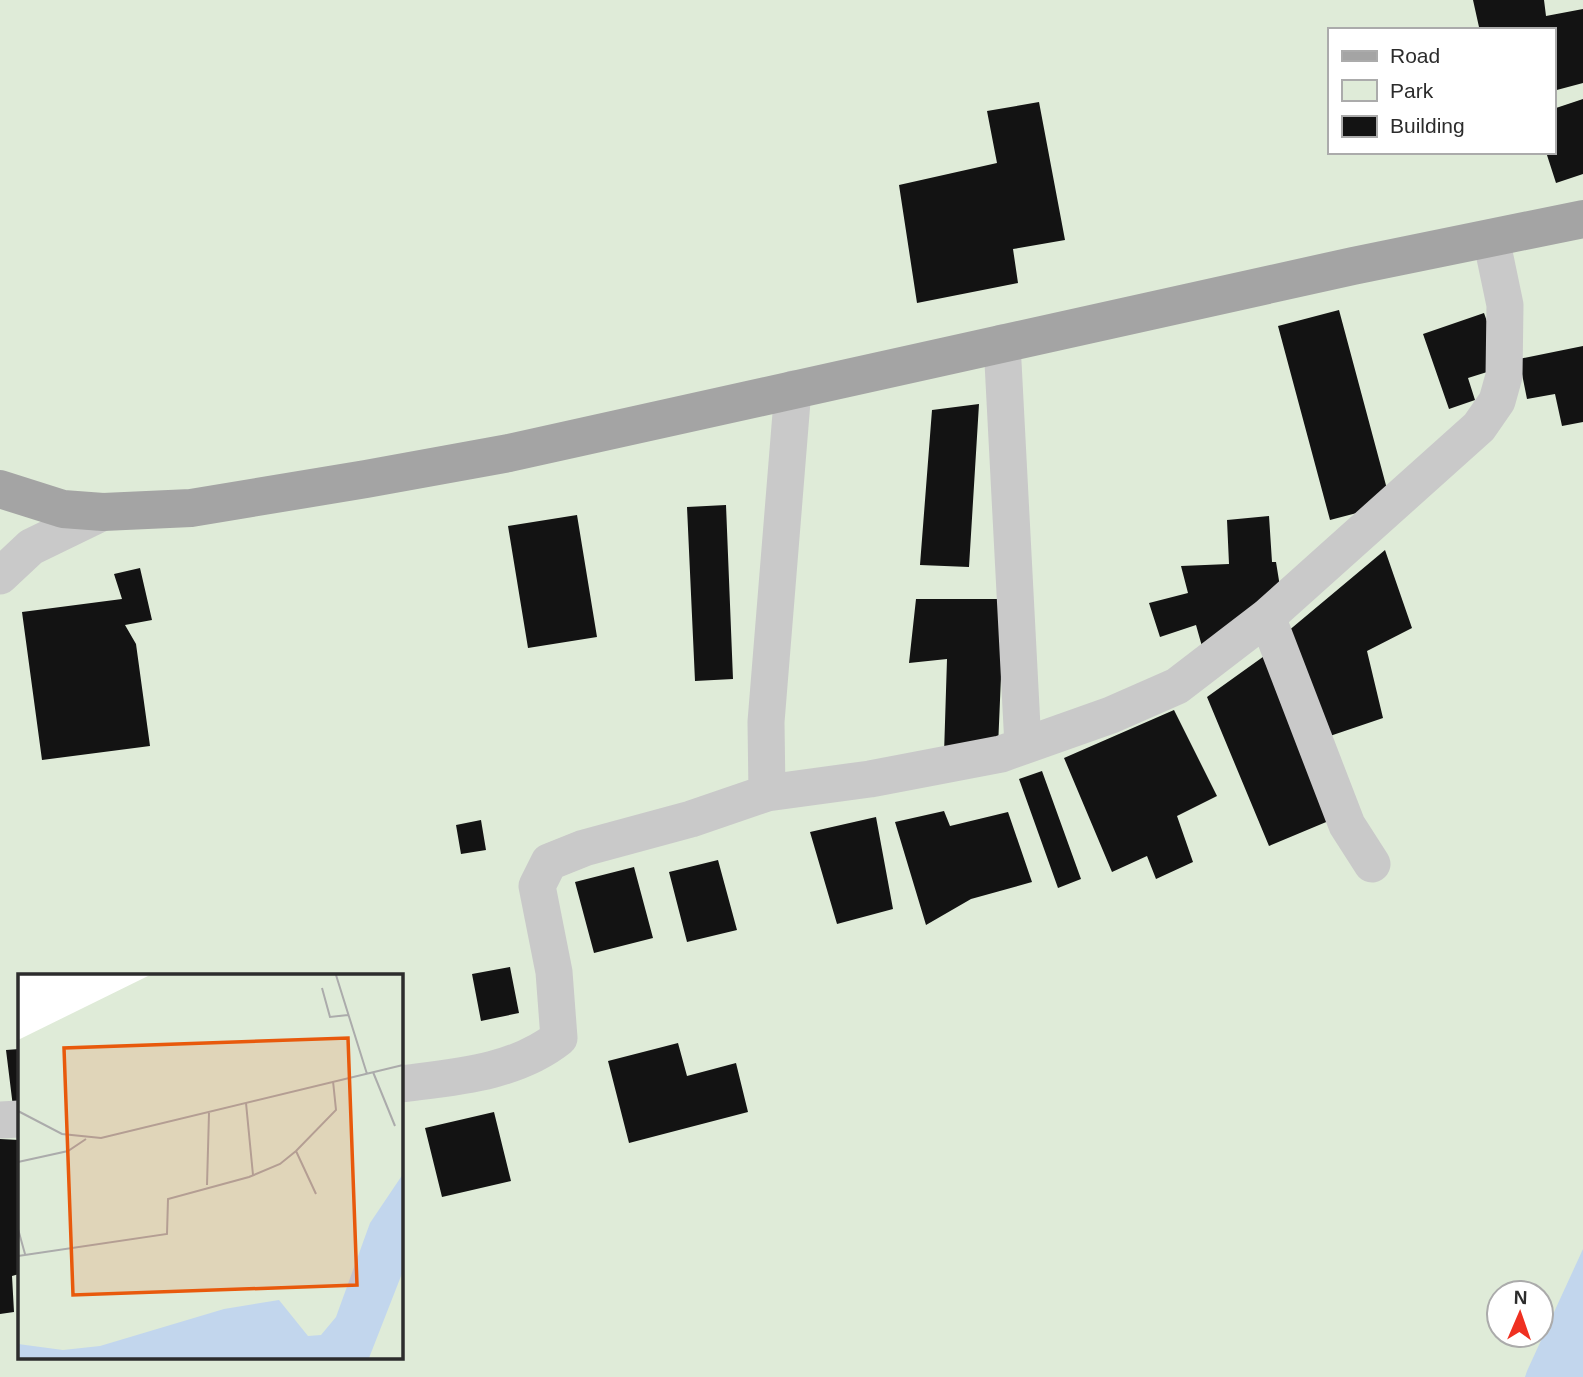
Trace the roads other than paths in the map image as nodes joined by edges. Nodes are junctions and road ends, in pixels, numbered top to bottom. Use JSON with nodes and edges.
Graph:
{"nodes":[{"id":1,"x":1583,"y":219,"type":"edge"},
{"id":2,"x":1491,"y":238,"type":"junction"},
{"id":3,"x":1002,"y":343,"type":"junction"},
{"id":4,"x":793,"y":389,"type":"junction"},
{"id":5,"x":0,"y":489,"type":"edge"},
{"id":6,"x":103,"y":512,"type":"junction"},
{"id":7,"x":0,"y":576,"type":"edge"},
{"id":8,"x":1267,"y":617,"type":"junction"},
{"id":9,"x":1023,"y":746,"type":"junction"},
{"id":10,"x":766,"y":793,"type":"junction"},
{"id":11,"x":1372,"y":864,"type":"dead end"},
{"id":12,"x":402,"y":1084,"type":"edge"},
{"id":13,"x":18,"y":1119,"type":"edge"},
{"id":14,"x":0,"y":1120,"type":"edge"}],
"edges":[{"from":1,"to":2,"type":"main road"},
{"from":2,"to":3,"type":"main road"},
{"from":2,"to":8,"type":"street"},
{"from":3,"to":4,"type":"main road"},
{"from":3,"to":9,"type":"street"},
{"from":4,"to":6,"type":"main road"},
{"from":4,"to":10,"type":"street"},
{"from":5,"to":6,"type":"main road"},
{"from":6,"to":7,"type":"street"},
{"from":8,"to":9,"type":"street"},
{"from":8,"to":11,"type":"street"},
{"from":9,"to":10,"type":"street"},
{"from":10,"to":12,"type":"street"},
{"from":13,"to":14,"type":"street"}]}
